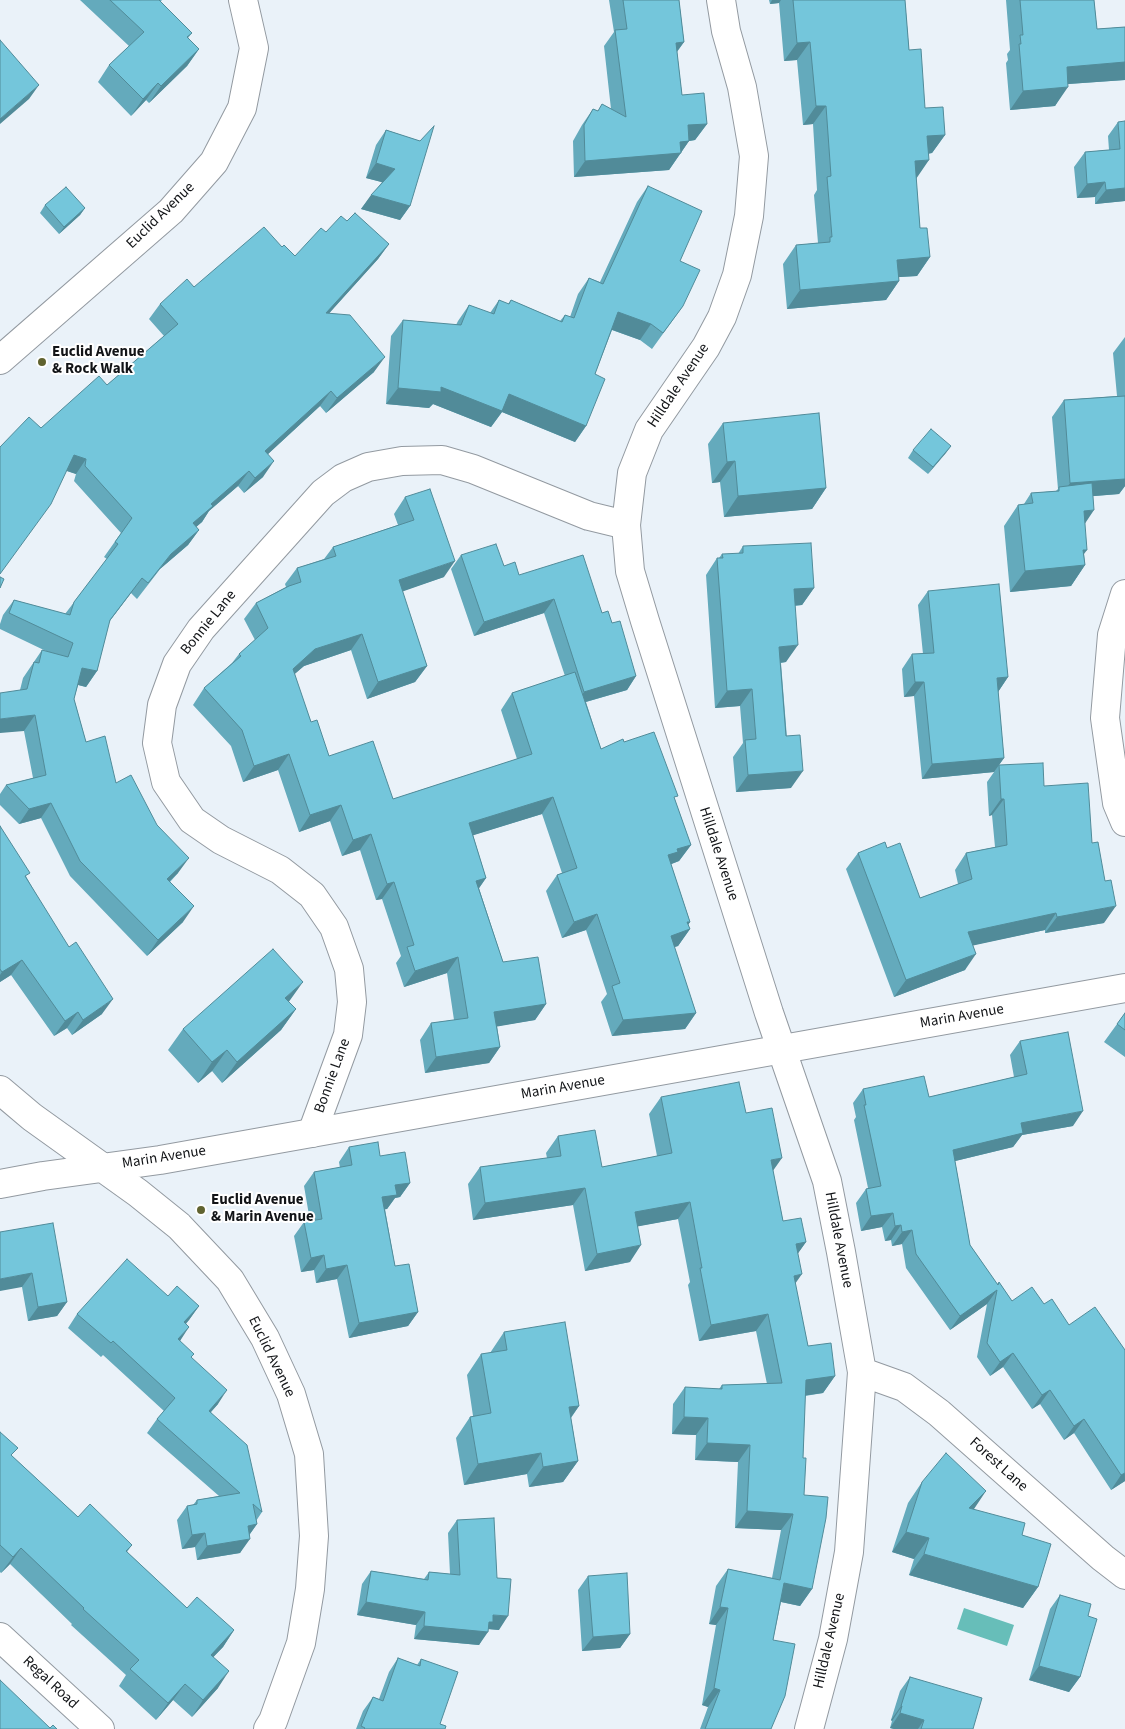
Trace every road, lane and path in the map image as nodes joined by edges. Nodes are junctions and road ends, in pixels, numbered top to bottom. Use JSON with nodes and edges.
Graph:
{"nodes":[{"id":1,"x":243,"y":0,"type":"edge"},
{"id":2,"x":721,"y":0,"type":"edge"},
{"id":3,"x":0,"y":360,"type":"edge"},
{"id":4,"x":626,"y":525,"type":"junction"},
{"id":5,"x":1125,"y":594,"type":"edge"},
{"id":6,"x":1125,"y":822,"type":"edge"},
{"id":7,"x":1125,"y":988,"type":"edge"},
{"id":8,"x":781,"y":1050,"type":"junction"},
{"id":9,"x":0,"y":1090,"type":"edge"},
{"id":10,"x":312,"y":1133,"type":"junction"},
{"id":11,"x":102,"y":1168,"type":"junction"},
{"id":12,"x":0,"y":1184,"type":"edge"},
{"id":13,"x":862,"y":1372,"type":"junction"},
{"id":14,"x":1125,"y":1575,"type":"edge"},
{"id":15,"x":0,"y":1637,"type":"edge"},
{"id":16,"x":100,"y":1729,"type":"edge"},
{"id":17,"x":268,"y":1729,"type":"edge"},
{"id":18,"x":809,"y":1729,"type":"edge"}],
"edges":[{"from":1,"to":3,"type":"street","name":"Euclid Avenue"},
{"from":2,"to":4,"type":"street","name":"Hilldale Avenue"},
{"from":4,"to":8,"type":"street","name":"Hilldale Avenue"},
{"from":4,"to":10,"type":"street","name":"Bonnie Lane"},
{"from":5,"to":6,"type":"street"},
{"from":7,"to":8,"type":"street","name":"Marin Avenue"},
{"from":8,"to":10,"type":"street","name":"Marin Avenue"},
{"from":8,"to":13,"type":"street","name":"Hilldale Avenue"},
{"from":9,"to":11,"type":"street","name":"Euclid Avenue"},
{"from":10,"to":11,"type":"street","name":"Marin Avenue"},
{"from":11,"to":12,"type":"street","name":"Marin Avenue"},
{"from":11,"to":17,"type":"street","name":"Euclid Avenue"},
{"from":13,"to":14,"type":"street","name":"Forest Lane"},
{"from":13,"to":18,"type":"street","name":"Hilldale Avenue"},
{"from":15,"to":16,"type":"street","name":"Regal Road"}]}
